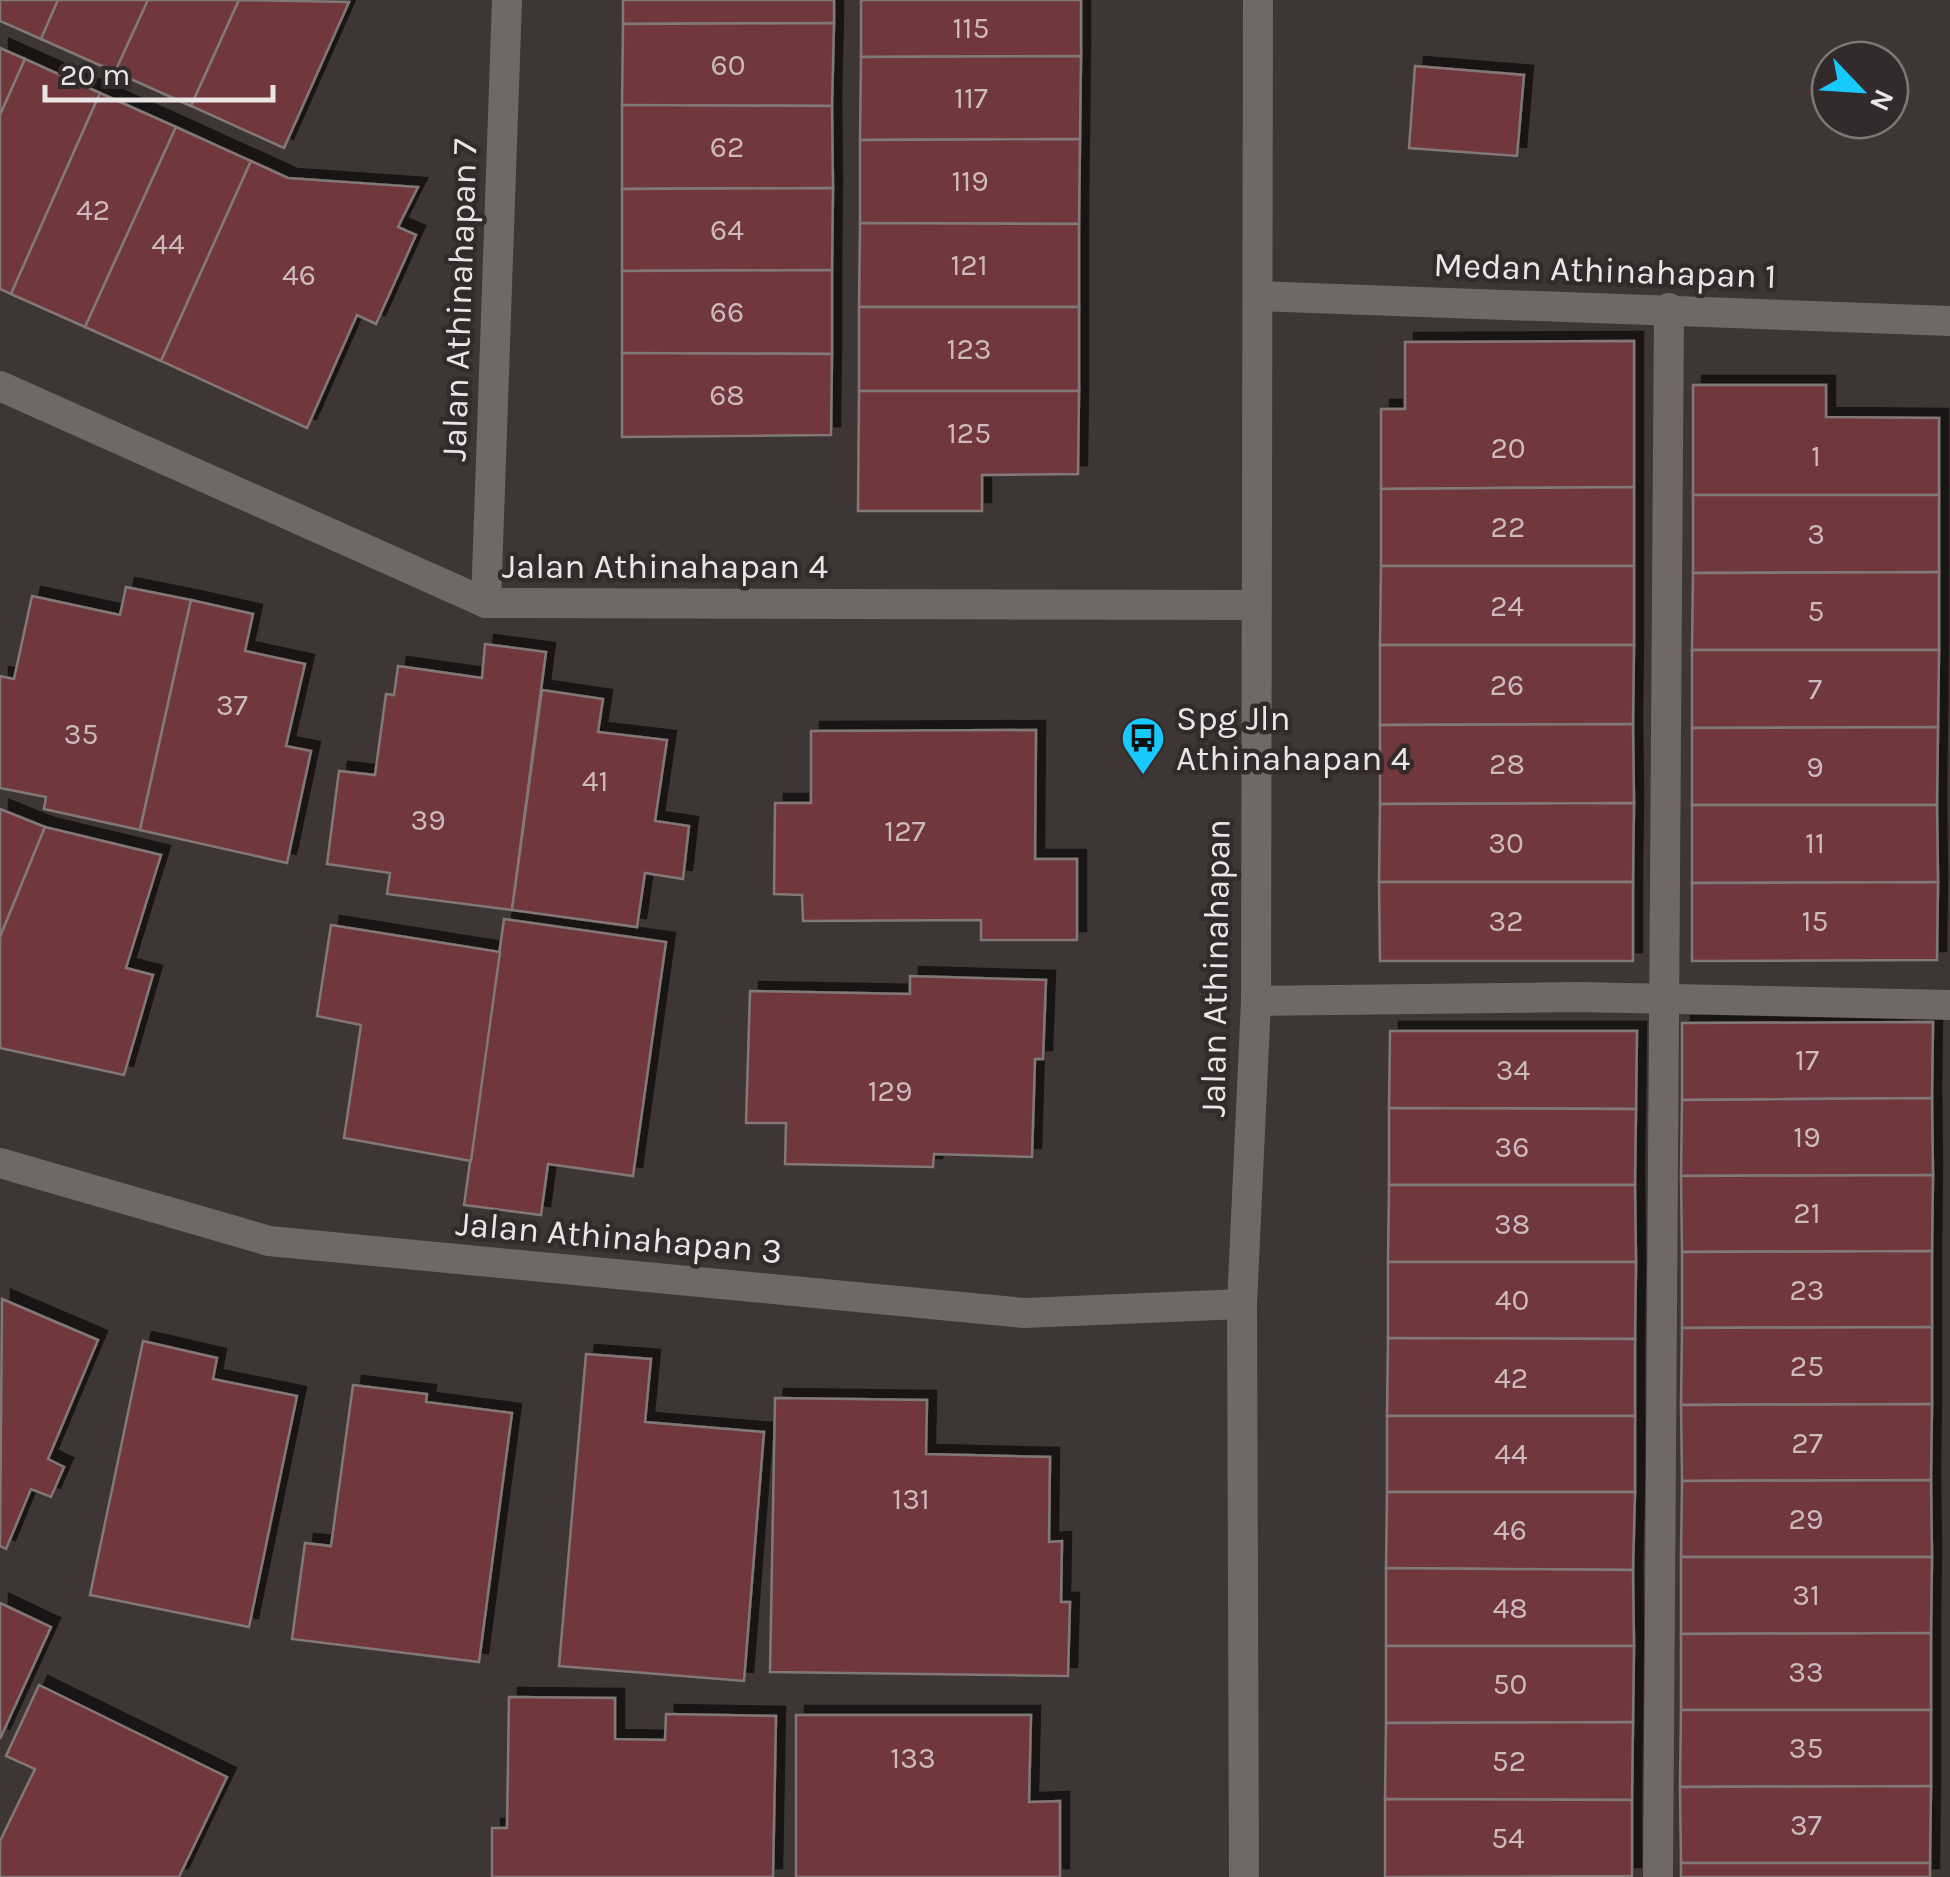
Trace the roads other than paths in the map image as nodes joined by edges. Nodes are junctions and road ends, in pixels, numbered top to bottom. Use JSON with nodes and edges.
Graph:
{"nodes":[{"id":1,"x":508,"y":0,"type":"edge"},
{"id":2,"x":1258,"y":0,"type":"edge"},
{"id":3,"x":1258,"y":296,"type":"junction"},
{"id":4,"x":1669,"y":308,"type":"junction"},
{"id":5,"x":1950,"y":321,"type":"edge"},
{"id":6,"x":0,"y":386,"type":"edge"},
{"id":7,"x":486,"y":603,"type":"junction"},
{"id":8,"x":1255,"y":605,"type":"junction"},
{"id":9,"x":1665,"y":1000,"type":"junction"},
{"id":10,"x":1256,"y":1001,"type":"junction"},
{"id":11,"x":1950,"y":1005,"type":"edge"},
{"id":12,"x":0,"y":1164,"type":"edge"},
{"id":13,"x":1242,"y":1304,"type":"junction"},
{"id":14,"x":1244,"y":1877,"type":"edge"},
{"id":15,"x":1658,"y":1877,"type":"edge"}],
"edges":[{"from":1,"to":7,"type":"street","name":"Jalan Athinahapan 7"},
{"from":2,"to":3,"type":"street","name":"Jalan Athinahapan"},
{"from":3,"to":4,"type":"street","name":"Medan Athinahapan 1"},
{"from":3,"to":8,"type":"street","name":"Jalan Athinahapan"},
{"from":4,"to":5,"type":"street","name":"Medan Athinahapan 1"},
{"from":4,"to":9,"type":"street"},
{"from":6,"to":7,"type":"street","name":"Jalan Athinahapan 4"},
{"from":7,"to":8,"type":"street","name":"Jalan Athinahapan 4"},
{"from":8,"to":10,"type":"street","name":"Jalan Athinahapan"},
{"from":9,"to":10,"type":"street"},
{"from":9,"to":11,"type":"street"},
{"from":9,"to":15,"type":"street"},
{"from":10,"to":13,"type":"street","name":"Jalan Athinahapan"},
{"from":12,"to":13,"type":"street","name":"Jalan Athinahapan 3"},
{"from":13,"to":14,"type":"street","name":"Jalan Athinahapan"}]}
